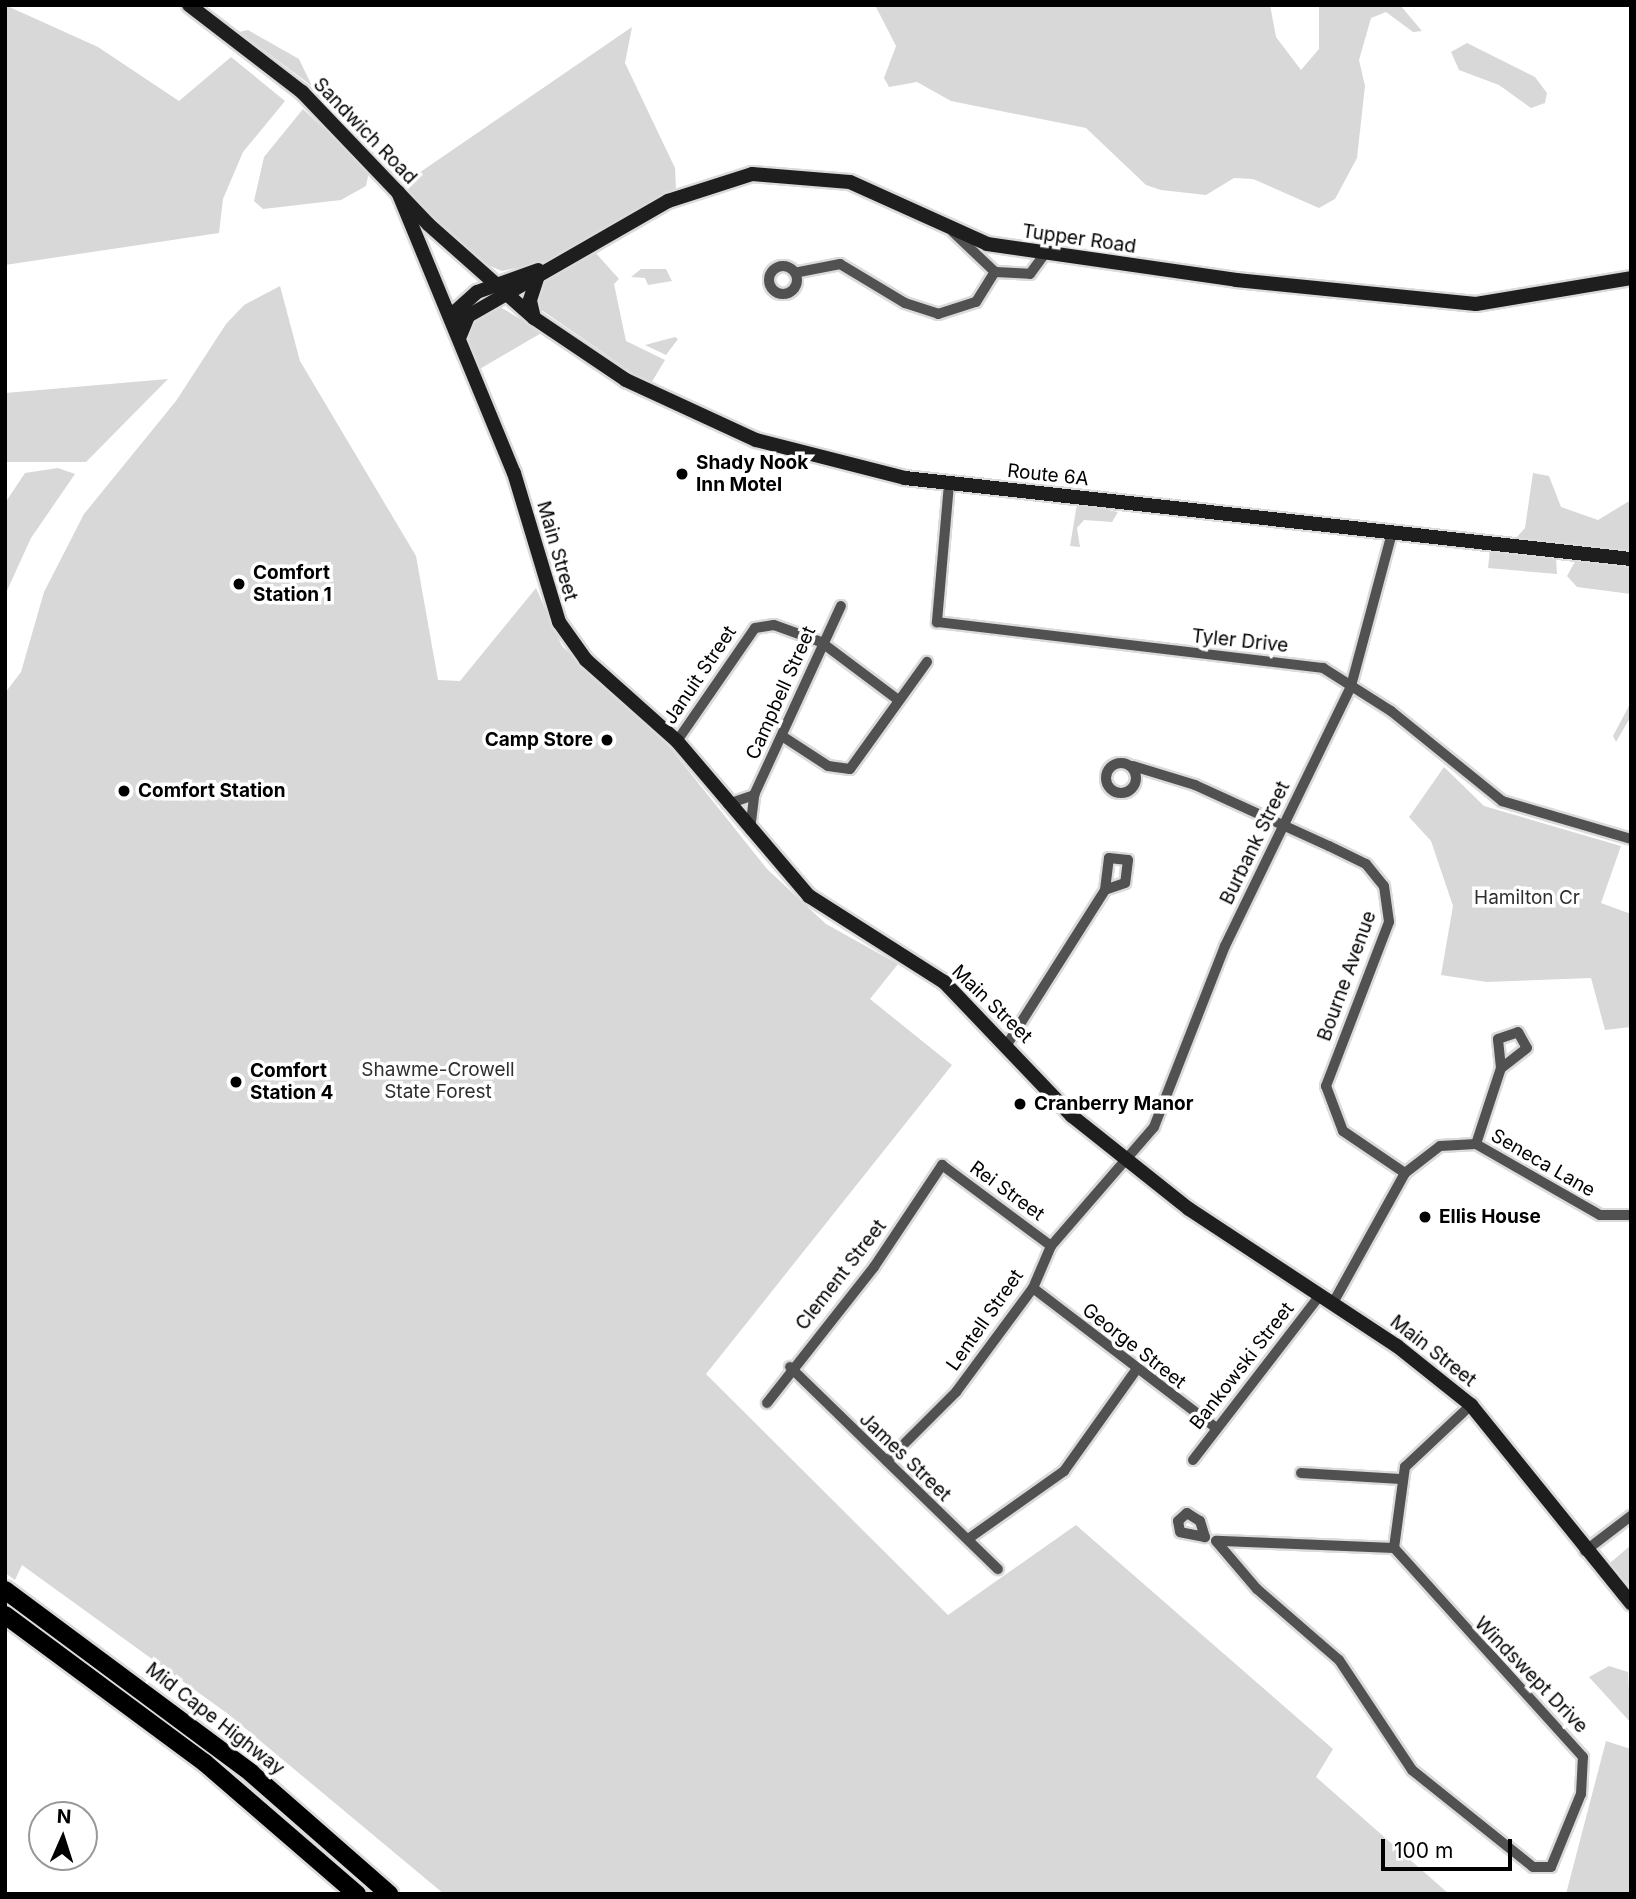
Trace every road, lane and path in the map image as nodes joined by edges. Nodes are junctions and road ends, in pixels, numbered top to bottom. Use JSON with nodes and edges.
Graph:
{"nodes":[{"id":1,"x":189,"y":5,"type":"edge"},
{"id":2,"x":398,"y":192,"type":"junction"},
{"id":3,"x":953,"y":232,"type":"junction"},
{"id":4,"x":1043,"y":256,"type":"junction"},
{"id":5,"x":554,"y":265,"type":"junction"},
{"id":6,"x":799,"y":272,"type":"dead end"},
{"id":7,"x":995,"y":272,"type":"junction"},
{"id":8,"x":538,"y":276,"type":"junction"},
{"id":9,"x":1631,"y":278,"type":"edge"},
{"id":10,"x":493,"y":284,"type":"junction"},
{"id":11,"x":505,"y":295,"type":"junction"},
{"id":12,"x":534,"y":318,"type":"junction"},
{"id":13,"x":458,"y":333,"type":"junction"},
{"id":14,"x":949,"y":484,"type":"junction"},
{"id":15,"x":1392,"y":533,"type":"junction"},
{"id":16,"x":1631,"y":559,"type":"edge"},
{"id":17,"x":841,"y":606,"type":"dead end"},
{"id":18,"x":821,"y":642,"type":"junction"},
{"id":19,"x":928,"y":662,"type":"dead end"},
{"id":20,"x":1351,"y":686,"type":"junction"},
{"id":21,"x":897,"y":699,"type":"junction"},
{"id":22,"x":782,"y":736,"type":"junction"},
{"id":23,"x":677,"y":741,"type":"junction"},
{"id":24,"x":1133,"y":766,"type":"dead end"},
{"id":25,"x":754,"y":795,"type":"junction"},
{"id":26,"x":728,"y":804,"type":"junction"},
{"id":27,"x":1281,"y":825,"type":"junction"},
{"id":28,"x":750,"y":831,"type":"junction"},
{"id":29,"x":1631,"y":839,"type":"edge"},
{"id":30,"x":1105,"y":890,"type":"dead end"},
{"id":31,"x":1008,"y":1043,"type":"junction"},
{"id":32,"x":1501,"y":1068,"type":"dead end"},
{"id":33,"x":1476,"y":1144,"type":"junction"},
{"id":34,"x":1128,"y":1160,"type":"junction"},
{"id":35,"x":942,"y":1165,"type":"joint"},
{"id":36,"x":1405,"y":1173,"type":"junction"},
{"id":37,"x":1631,"y":1215,"type":"edge"},
{"id":38,"x":1051,"y":1246,"type":"junction"},
{"id":39,"x":1033,"y":1288,"type":"junction"},
{"id":40,"x":1327,"y":1299,"type":"junction"},
{"id":41,"x":790,"y":1367,"type":"junction"},
{"id":42,"x":1136,"y":1370,"type":"junction"},
{"id":43,"x":766,"y":1403,"type":"dead end"},
{"id":44,"x":1471,"y":1405,"type":"junction"},
{"id":45,"x":1215,"y":1427,"type":"junction"},
{"id":46,"x":1193,"y":1460,"type":"dead end"},
{"id":47,"x":887,"y":1461,"type":"junction"},
{"id":48,"x":1301,"y":1473,"type":"dead end"},
{"id":49,"x":1400,"y":1479,"type":"junction"},
{"id":50,"x":1631,"y":1516,"type":"edge"},
{"id":51,"x":1205,"y":1537,"type":"dead end"},
{"id":52,"x":968,"y":1539,"type":"junction"},
{"id":53,"x":1216,"y":1541,"type":"junction"},
{"id":54,"x":1394,"y":1548,"type":"junction"},
{"id":55,"x":1585,"y":1551,"type":"junction"},
{"id":56,"x":998,"y":1569,"type":"dead end"},
{"id":57,"x":5,"y":1590,"type":"edge"},
{"id":58,"x":1631,"y":1603,"type":"edge"},
{"id":59,"x":5,"y":1615,"type":"edge"},
{"id":60,"x":357,"y":1894,"type":"edge"},
{"id":61,"x":389,"y":1894,"type":"edge"}],
"edges":[{"from":1,"to":2,"type":"main road","name":"Sandwich Road"},
{"from":2,"to":10,"type":"main road","name":"Sandwich Road"},
{"from":2,"to":13,"type":"main road","name":"Main Street"},
{"from":3,"to":4,"type":"main road","name":"Tupper Road"},
{"from":3,"to":5,"type":"main road","name":"Tupper Road"},
{"from":3,"to":7,"type":"street"},
{"from":4,"to":7,"type":"street"},
{"from":4,"to":9,"type":"main road","name":"Tupper Road"},
{"from":5,"to":8,"type":"main road","name":"Tupper Road"},
{"from":5,"to":10,"type":"main road","name":"Tupper Road"},
{"from":6,"to":7,"type":"street"},
{"from":8,"to":11,"type":"main road","name":"Tupper Road"},
{"from":8,"to":12,"type":"main road"},
{"from":10,"to":11,"type":"main road","name":"Sandwich Road"},
{"from":10,"to":13,"type":"main road"},
{"from":11,"to":12,"type":"main road","name":"Route 6A"},
{"from":11,"to":13,"type":"main road"},
{"from":12,"to":14,"type":"main road","name":"Route 6A"},
{"from":13,"to":23,"type":"main road","name":"Main Street"},
{"from":14,"to":15,"type":"main road","name":"Route 6A"},
{"from":14,"to":20,"type":"street","name":"Tyler Drive"},
{"from":15,"to":16,"type":"main road","name":"Route 6A"},
{"from":15,"to":20,"type":"street","name":"Burbank Street"},
{"from":17,"to":18,"type":"street","name":"Campbell Street"},
{"from":18,"to":21,"type":"street","name":"Januit Street"},
{"from":18,"to":22,"type":"street","name":"Campbell Street"},
{"from":18,"to":23,"type":"street","name":"Januit Street"},
{"from":19,"to":21,"type":"street"},
{"from":20,"to":27,"type":"street","name":"Burbank Street"},
{"from":20,"to":29,"type":"street","name":"Tyler Drive"},
{"from":21,"to":22,"type":"street"},
{"from":22,"to":25,"type":"street","name":"Campbell Street"},
{"from":23,"to":26,"type":"main road","name":"Main Street"},
{"from":24,"to":27,"type":"street","name":"Bourne Avenue"},
{"from":25,"to":26,"type":"street"},
{"from":25,"to":28,"type":"street","name":"Campbell Street"},
{"from":26,"to":28,"type":"main road","name":"Main Street"},
{"from":27,"to":34,"type":"street","name":"Burbank Street"},
{"from":27,"to":36,"type":"street","name":"Bourne Avenue"},
{"from":28,"to":31,"type":"main road","name":"Main Street"},
{"from":30,"to":31,"type":"street"},
{"from":31,"to":34,"type":"main road","name":"Main Street"},
{"from":32,"to":33,"type":"street"},
{"from":33,"to":36,"type":"street","name":"Seneca Lane"},
{"from":33,"to":37,"type":"street","name":"Seneca Lane"},
{"from":34,"to":38,"type":"street","name":"Lentell Street"},
{"from":34,"to":40,"type":"main road","name":"Main Street"},
{"from":35,"to":38,"type":"street","name":"Rei Street"},
{"from":35,"to":41,"type":"street","name":"Clement Street"},
{"from":36,"to":40,"type":"street"},
{"from":38,"to":39,"type":"street","name":"Lentell Street"},
{"from":39,"to":42,"type":"street","name":"George Street"},
{"from":39,"to":47,"type":"street","name":"Lentell Street"},
{"from":40,"to":44,"type":"main road","name":"Main Street"},
{"from":40,"to":45,"type":"street","name":"Bankowski Street"},
{"from":41,"to":43,"type":"street","name":"Clement Street"},
{"from":41,"to":47,"type":"street","name":"James Street"},
{"from":42,"to":45,"type":"street","name":"George Street"},
{"from":42,"to":52,"type":"street"},
{"from":44,"to":49,"type":"street"},
{"from":44,"to":55,"type":"main road","name":"Main Street"},
{"from":45,"to":46,"type":"street","name":"Bankowski Street"},
{"from":47,"to":52,"type":"street","name":"James Street"},
{"from":48,"to":49,"type":"street"},
{"from":49,"to":54,"type":"street"},
{"from":50,"to":55,"type":"street"},
{"from":51,"to":53,"type":"street","name":"Windswept Drive"},
{"from":52,"to":56,"type":"street","name":"James Street"},
{"from":53,"to":54,"type":"street","name":"Windswept Drive"},
{"from":53,"to":54,"type":"street","name":"Windswept Drive"},
{"from":55,"to":58,"type":"main road","name":"Main Street"},
{"from":57,"to":61,"type":"highway","name":"Mid Cape Highway"},
{"from":59,"to":60,"type":"highway"}]}
